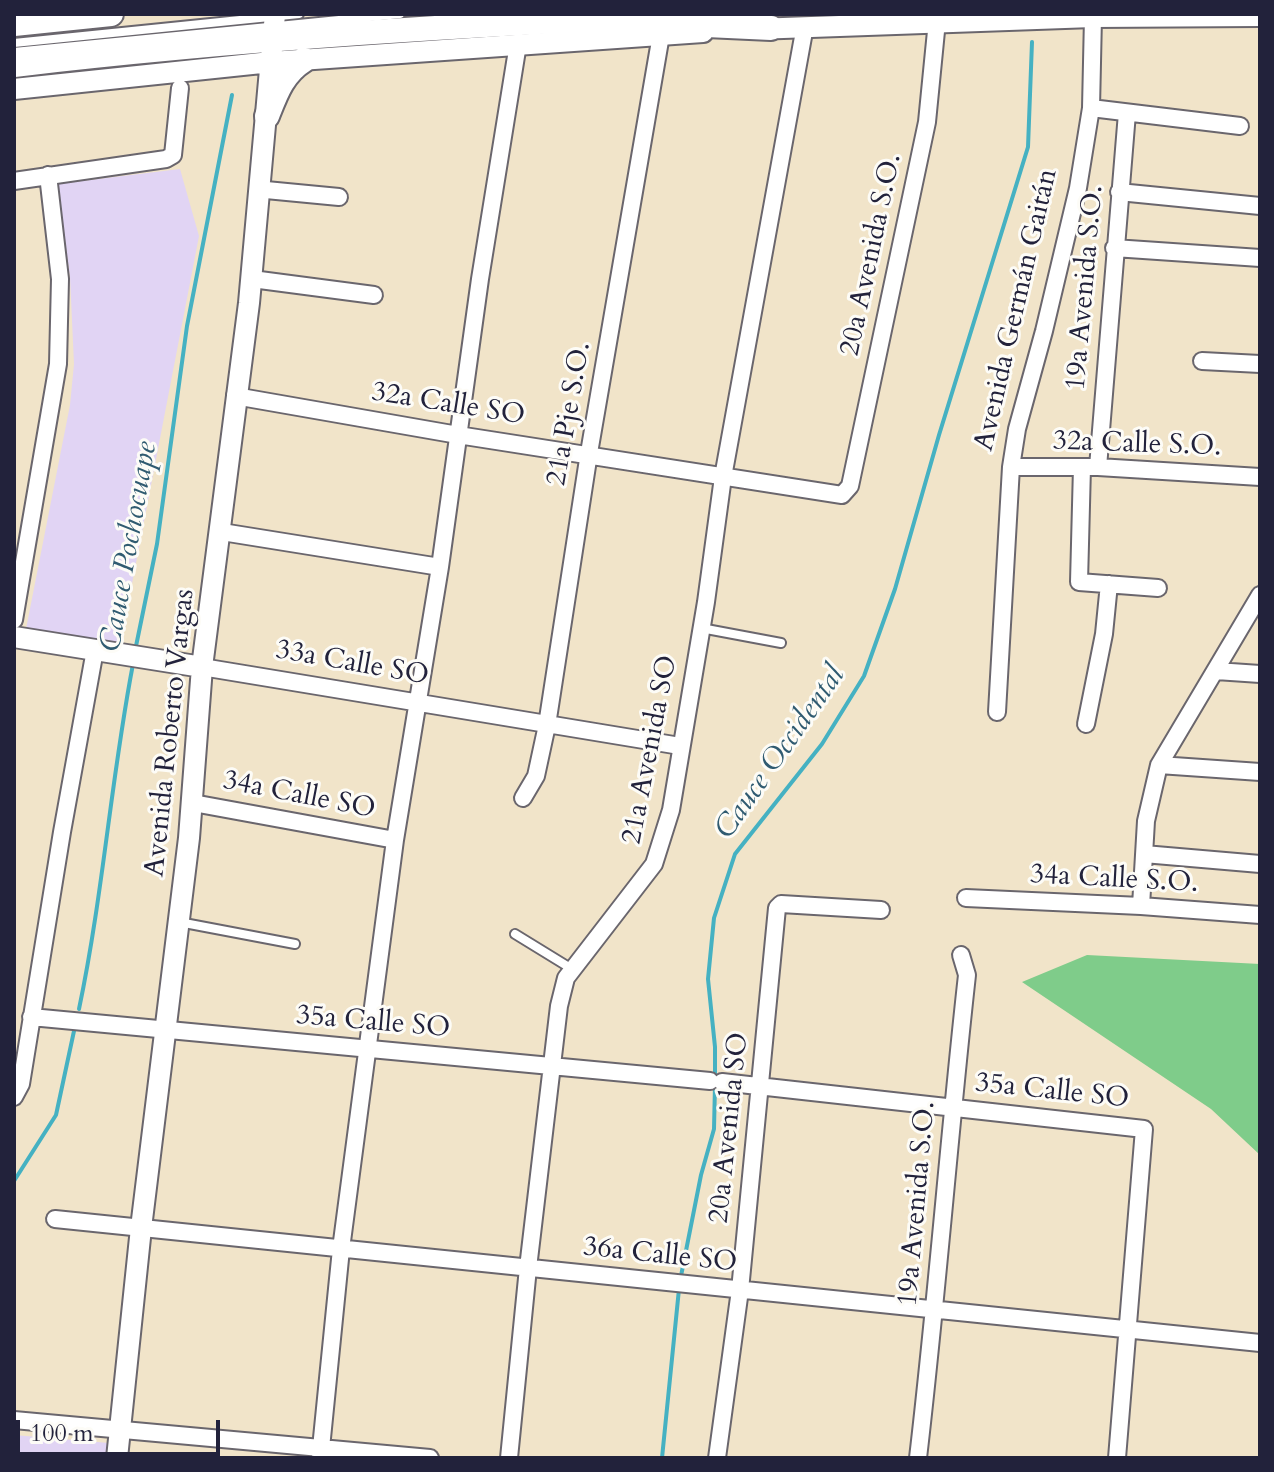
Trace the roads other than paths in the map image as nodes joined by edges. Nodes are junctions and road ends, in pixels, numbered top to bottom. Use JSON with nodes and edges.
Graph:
{"nodes":[{"id":1,"x":111,"y":14,"type":"edge"},
{"id":2,"x":299,"y":14,"type":"edge"},
{"id":3,"x":400,"y":14,"type":"edge"},
{"id":4,"x":704,"y":14,"type":"edge"},
{"id":5,"x":1093,"y":15,"type":"edge"},
{"id":6,"x":1260,"y":16,"type":"edge"},
{"id":7,"x":937,"y":21,"type":"junction"},
{"id":8,"x":535,"y":23,"type":"junction"},
{"id":9,"x":14,"y":24,"type":"edge"},
{"id":10,"x":805,"y":26,"type":"junction"},
{"id":11,"x":771,"y":28,"type":"junction"},
{"id":12,"x":274,"y":32,"type":"edge"},
{"id":13,"x":661,"y":35,"type":"junction"},
{"id":14,"x":14,"y":43,"type":"edge"},
{"id":15,"x":518,"y":44,"type":"junction"},
{"id":16,"x":14,"y":52,"type":"edge"},
{"id":17,"x":304,"y":60,"type":"junction"},
{"id":18,"x":14,"y":65,"type":"edge"},
{"id":19,"x":180,"y":88,"type":"dead end"},
{"id":20,"x":14,"y":89,"type":"edge"},
{"id":21,"x":1091,"y":108,"type":"junction"},
{"id":22,"x":1127,"y":113,"type":"junction"},
{"id":23,"x":267,"y":116,"type":"junction"},
{"id":24,"x":1240,"y":126,"type":"dead end"},
{"id":25,"x":48,"y":175,"type":"junction"},
{"id":26,"x":14,"y":181,"type":"edge"},
{"id":27,"x":266,"y":190,"type":"dead end"},
{"id":28,"x":1119,"y":192,"type":"junction"},
{"id":29,"x":339,"y":197,"type":"dead end"},
{"id":30,"x":1260,"y":206,"type":"edge"},
{"id":31,"x":1114,"y":248,"type":"junction"},
{"id":32,"x":1260,"y":258,"type":"edge"},
{"id":33,"x":252,"y":279,"type":"junction"},
{"id":34,"x":374,"y":295,"type":"dead end"},
{"id":35,"x":1202,"y":361,"type":"dead end"},
{"id":36,"x":1260,"y":364,"type":"edge"},
{"id":37,"x":235,"y":396,"type":"junction"},
{"id":38,"x":458,"y":435,"type":"junction"},
{"id":39,"x":589,"y":453,"type":"junction"},
{"id":40,"x":1011,"y":467,"type":"junction"},
{"id":41,"x":1090,"y":467,"type":"junction"},
{"id":42,"x":723,"y":477,"type":"junction"},
{"id":43,"x":1260,"y":477,"type":"edge"},
{"id":44,"x":842,"y":495,"type":"joint"},
{"id":45,"x":222,"y":532,"type":"junction"},
{"id":46,"x":440,"y":567,"type":"junction"},
{"id":47,"x":1109,"y":584,"type":"junction"},
{"id":48,"x":1158,"y":588,"type":"dead end"},
{"id":49,"x":1260,"y":595,"type":"edge"},
{"id":50,"x":14,"y":620,"type":"edge"},
{"id":51,"x":701,"y":628,"type":"junction"},
{"id":52,"x":14,"y":637,"type":"edge"},
{"id":53,"x":781,"y":643,"type":"dead end"},
{"id":54,"x":95,"y":650,"type":"junction"},
{"id":55,"x":202,"y":667,"type":"junction"},
{"id":56,"x":1216,"y":671,"type":"junction"},
{"id":57,"x":1260,"y":674,"type":"edge"},
{"id":58,"x":416,"y":704,"type":"junction"},
{"id":59,"x":997,"y":712,"type":"dead end"},
{"id":60,"x":1086,"y":724,"type":"dead end"},
{"id":61,"x":547,"y":725,"type":"junction"},
{"id":62,"x":680,"y":746,"type":"junction"},
{"id":63,"x":1159,"y":765,"type":"junction"},
{"id":64,"x":1260,"y":772,"type":"edge"},
{"id":65,"x":523,"y":798,"type":"dead end"},
{"id":66,"x":193,"y":803,"type":"junction"},
{"id":67,"x":395,"y":840,"type":"junction"},
{"id":68,"x":1144,"y":854,"type":"junction"},
{"id":69,"x":1260,"y":864,"type":"edge"},
{"id":70,"x":966,"y":898,"type":"dead end"},
{"id":71,"x":1141,"y":906,"type":"junction"},
{"id":72,"x":881,"y":910,"type":"dead end"},
{"id":73,"x":1260,"y":915,"type":"edge"},
{"id":74,"x":179,"y":922,"type":"junction"},
{"id":75,"x":515,"y":934,"type":"dead end"},
{"id":76,"x":295,"y":944,"type":"dead end"},
{"id":77,"x":961,"y":955,"type":"dead end"},
{"id":78,"x":572,"y":969,"type":"junction"},
{"id":79,"x":31,"y":1017,"type":"junction"},
{"id":80,"x":166,"y":1028,"type":"junction"},
{"id":81,"x":366,"y":1050,"type":"junction"},
{"id":82,"x":550,"y":1066,"type":"junction"},
{"id":83,"x":761,"y":1086,"type":"junction"},
{"id":84,"x":14,"y":1097,"type":"edge"},
{"id":85,"x":952,"y":1109,"type":"junction"},
{"id":86,"x":55,"y":1219,"type":"dead end"},
{"id":87,"x":141,"y":1228,"type":"junction"},
{"id":88,"x":341,"y":1249,"type":"junction"},
{"id":89,"x":528,"y":1268,"type":"junction"},
{"id":90,"x":740,"y":1290,"type":"junction"},
{"id":91,"x":936,"y":1310,"type":"junction"},
{"id":92,"x":1128,"y":1329,"type":"junction"},
{"id":93,"x":1260,"y":1343,"type":"edge"},
{"id":94,"x":14,"y":1420,"type":"edge"},
{"id":95,"x":120,"y":1431,"type":"junction"},
{"id":96,"x":320,"y":1453,"type":"edge"},
{"id":97,"x":117,"y":1458,"type":"edge"},
{"id":98,"x":430,"y":1458,"type":"edge"},
{"id":99,"x":509,"y":1458,"type":"edge"},
{"id":100,"x":717,"y":1458,"type":"edge"},
{"id":101,"x":918,"y":1458,"type":"edge"},
{"id":102,"x":1117,"y":1458,"type":"edge"}],
"edges":[{"from":1,"to":9,"type":"main road"},
{"from":2,"to":12,"type":"lane"},
{"from":3,"to":12,"type":"lane"},
{"from":4,"to":8,"type":"main road"},
{"from":5,"to":6,"type":"street"},
{"from":5,"to":7,"type":"street"},
{"from":5,"to":21,"type":"street","name":"Avenida Germán Gaitán"},
{"from":7,"to":10,"type":"street"},
{"from":7,"to":44,"type":"street","name":"20a Avenida S.O."},
{"from":8,"to":11,"type":"main road"},
{"from":8,"to":12,"type":"main road"},
{"from":10,"to":11,"type":"street"},
{"from":10,"to":42,"type":"street","name":"21a Avenida SO"},
{"from":11,"to":13,"type":"street"},
{"from":12,"to":14,"type":"lane"},
{"from":12,"to":16,"type":"lane"},
{"from":12,"to":17,"type":"street"},
{"from":12,"to":18,"type":"main road"},
{"from":12,"to":20,"type":"street"},
{"from":12,"to":23,"type":"street","name":"Avenida Roberto Vargas"},
{"from":13,"to":15,"type":"street"},
{"from":13,"to":39,"type":"street","name":"21a Pje S.O."},
{"from":15,"to":17,"type":"street"},
{"from":15,"to":38,"type":"street"},
{"from":17,"to":23,"type":"main road"},
{"from":19,"to":25,"type":"street"},
{"from":21,"to":22,"type":"street"},
{"from":21,"to":40,"type":"street","name":"Avenida Germán Gaitán"},
{"from":22,"to":24,"type":"street"},
{"from":22,"to":28,"type":"street","name":"19a Avenida S.O."},
{"from":23,"to":33,"type":"street","name":"Avenida Roberto Vargas"},
{"from":25,"to":26,"type":"street"},
{"from":25,"to":50,"type":"street"},
{"from":27,"to":29,"type":"street"},
{"from":28,"to":30,"type":"street"},
{"from":28,"to":31,"type":"street","name":"19a Avenida S.O."},
{"from":31,"to":32,"type":"street"},
{"from":31,"to":41,"type":"street","name":"19a Avenida S.O."},
{"from":33,"to":34,"type":"street"},
{"from":33,"to":37,"type":"street","name":"Avenida Roberto Vargas"},
{"from":35,"to":36,"type":"street"},
{"from":37,"to":38,"type":"street","name":"32a Calle SO"},
{"from":37,"to":45,"type":"street","name":"Avenida Roberto Vargas"},
{"from":38,"to":39,"type":"street","name":"32a Calle SO"},
{"from":38,"to":46,"type":"street"},
{"from":39,"to":42,"type":"street","name":"32a Calle SO"},
{"from":39,"to":61,"type":"street","name":"21a Pje S.O."},
{"from":40,"to":41,"type":"street","name":"32a Calle S.O."},
{"from":40,"to":59,"type":"street","name":"Avenida Germán Gaitán"},
{"from":41,"to":43,"type":"street","name":"32a Calle S.O."},
{"from":41,"to":47,"type":"street","name":"19a Avenida S.O."},
{"from":42,"to":44,"type":"street","name":"32a Calle SO"},
{"from":42,"to":51,"type":"street","name":"21a Avenida SO"},
{"from":45,"to":46,"type":"street"},
{"from":45,"to":55,"type":"street","name":"Avenida Roberto Vargas"},
{"from":46,"to":58,"type":"street"},
{"from":47,"to":48,"type":"street"},
{"from":47,"to":60,"type":"street"},
{"from":49,"to":56,"type":"street"},
{"from":51,"to":53,"type":"lane"},
{"from":51,"to":62,"type":"street","name":"21a Avenida SO"},
{"from":52,"to":54,"type":"street","name":"33a Calle SO"},
{"from":54,"to":55,"type":"street","name":"33a Calle SO"},
{"from":54,"to":79,"type":"street"},
{"from":55,"to":58,"type":"street","name":"33a Calle SO"},
{"from":55,"to":66,"type":"street","name":"Avenida Roberto Vargas"},
{"from":56,"to":57,"type":"street"},
{"from":56,"to":63,"type":"street"},
{"from":58,"to":61,"type":"street","name":"33a Calle SO"},
{"from":58,"to":67,"type":"street"},
{"from":61,"to":62,"type":"street","name":"33a Calle SO"},
{"from":61,"to":65,"type":"street","name":"21a Pje S.O."},
{"from":62,"to":78,"type":"street","name":"21a Avenida SO"},
{"from":63,"to":64,"type":"street"},
{"from":63,"to":68,"type":"street"},
{"from":66,"to":67,"type":"street","name":"34a Calle SO"},
{"from":66,"to":74,"type":"street","name":"Avenida Roberto Vargas"},
{"from":67,"to":81,"type":"street"},
{"from":68,"to":69,"type":"street"},
{"from":68,"to":71,"type":"street"},
{"from":70,"to":71,"type":"street","name":"34a Calle S.O."},
{"from":71,"to":73,"type":"street","name":"34a Calle S.O."},
{"from":72,"to":83,"type":"street","name":"20a Avenida SO"},
{"from":74,"to":76,"type":"lane"},
{"from":74,"to":80,"type":"street","name":"Avenida Roberto Vargas"},
{"from":75,"to":78,"type":"lane"},
{"from":77,"to":85,"type":"street","name":"19a Avenida S.O."},
{"from":78,"to":82,"type":"street","name":"21a Avenida SO"},
{"from":79,"to":80,"type":"street","name":"35a Calle SO"},
{"from":79,"to":84,"type":"street"},
{"from":80,"to":81,"type":"street","name":"35a Calle SO"},
{"from":80,"to":87,"type":"street","name":"Avenida Roberto Vargas"},
{"from":81,"to":82,"type":"street","name":"35a Calle SO"},
{"from":81,"to":88,"type":"street"},
{"from":82,"to":83,"type":"street","name":"35a Calle SO"},
{"from":82,"to":89,"type":"street","name":"21a Avenida SO"},
{"from":83,"to":85,"type":"street","name":"35a Calle SO"},
{"from":83,"to":90,"type":"street","name":"20a Avenida SO"},
{"from":85,"to":91,"type":"street","name":"19a Avenida S.O."},
{"from":85,"to":92,"type":"street","name":"35a Calle SO"},
{"from":86,"to":87,"type":"street","name":"36a Calle SO"},
{"from":87,"to":88,"type":"street","name":"36a Calle SO"},
{"from":87,"to":95,"type":"street","name":"Avenida Roberto Vargas"},
{"from":88,"to":89,"type":"street","name":"36a Calle SO"},
{"from":88,"to":96,"type":"street"},
{"from":89,"to":90,"type":"street","name":"36a Calle SO"},
{"from":89,"to":99,"type":"street","name":"21a Avenida SO"},
{"from":90,"to":91,"type":"street","name":"36a Calle SO"},
{"from":90,"to":100,"type":"street","name":"20a Avenida SO"},
{"from":91,"to":92,"type":"street","name":"36a Calle SO"},
{"from":91,"to":101,"type":"street","name":"19a Avenida S.O."},
{"from":92,"to":93,"type":"street","name":"36a Calle SO"},
{"from":92,"to":102,"type":"street"},
{"from":94,"to":95,"type":"street"},
{"from":95,"to":96,"type":"street"},
{"from":95,"to":97,"type":"street","name":"Avenida Roberto Vargas"},
{"from":96,"to":98,"type":"street"}]}
